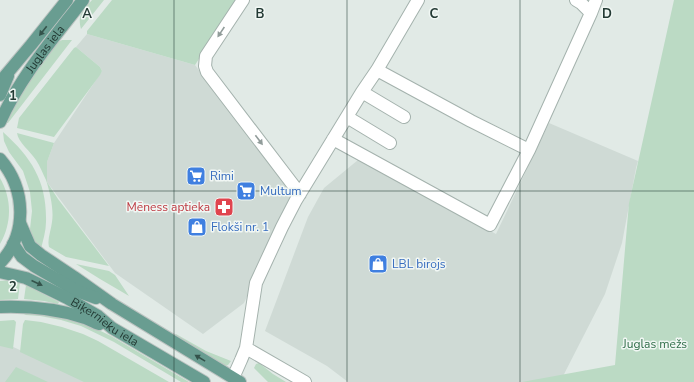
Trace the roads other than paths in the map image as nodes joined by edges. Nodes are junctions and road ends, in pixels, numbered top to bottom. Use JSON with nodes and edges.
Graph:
{"nodes":[{"id":1,"x":67,"y":0,"type":"edge"},
{"id":2,"x":83,"y":0,"type":"edge"},
{"id":3,"x":243,"y":0,"type":"edge"},
{"id":4,"x":418,"y":0,"type":"edge"},
{"id":5,"x":576,"y":0,"type":"edge"},
{"id":6,"x":596,"y":0,"type":"edge"},
{"id":7,"x":591,"y":12,"type":"junction"},
{"id":8,"x":377,"y":70,"type":"junction"},
{"id":9,"x":10,"y":71,"type":"junction"},
{"id":10,"x":0,"y":82,"type":"edge"},
{"id":11,"x":362,"y":92,"type":"junction"},
{"id":12,"x":0,"y":95,"type":"edge"},
{"id":13,"x":347,"y":117,"type":"junction"},
{"id":14,"x":404,"y":117,"type":"dead end"},
{"id":15,"x":0,"y":122,"type":"edge"},
{"id":16,"x":333,"y":139,"type":"junction"},
{"id":17,"x":390,"y":143,"type":"dead end"},
{"id":18,"x":529,"y":150,"type":"junction"},
{"id":19,"x":0,"y":158,"type":"edge"},
{"id":20,"x":300,"y":194,"type":"junction"},
{"id":21,"x":20,"y":223,"type":"junction"},
{"id":22,"x":13,"y":244,"type":"junction"},
{"id":23,"x":0,"y":264,"type":"edge"},
{"id":24,"x":0,"y":272,"type":"edge"},
{"id":25,"x":112,"y":304,"type":"junction"},
{"id":26,"x":0,"y":307,"type":"edge"},
{"id":27,"x":112,"y":328,"type":"junction"},
{"id":28,"x":246,"y":348,"type":"junction"},
{"id":29,"x":234,"y":381,"type":"edge"},
{"id":30,"x":204,"y":382,"type":"edge"},
{"id":31,"x":305,"y":382,"type":"edge"}],
"edges":[{"from":1,"to":9,"type":"main road","name":"Juglas iela","one_way":true},
{"from":2,"to":15,"type":"main road","name":"Juglas iela"},
{"from":3,"to":20,"type":"street","one_way":true},
{"from":4,"to":8,"type":"street"},
{"from":5,"to":7,"type":"street"},
{"from":6,"to":7,"type":"street"},
{"from":7,"to":18,"type":"street"},
{"from":8,"to":11,"type":"street"},
{"from":8,"to":18,"type":"street"},
{"from":9,"to":10,"type":"main road","name":"Juglas iela"},
{"from":9,"to":12,"type":"main road","name":"Juglas iela"},
{"from":11,"to":13,"type":"street"},
{"from":11,"to":14,"type":"street"},
{"from":13,"to":16,"type":"street"},
{"from":13,"to":17,"type":"street"},
{"from":16,"to":18,"type":"street"},
{"from":16,"to":20,"type":"street"},
{"from":19,"to":21,"type":"main road"},
{"from":20,"to":28,"type":"street"},
{"from":21,"to":22,"type":"main road"},
{"from":21,"to":25,"type":"main road","name":"Biķernieku iela"},
{"from":22,"to":23,"type":"main road"},
{"from":22,"to":25,"type":"main road","name":"Biķernieku iela"},
{"from":24,"to":27,"type":"main road","name":"Biķernieku iela","one_way":true},
{"from":29,"to":25,"type":"main road","name":"Biķernieku iela","one_way":true},
{"from":26,"to":27,"type":"main road"},
{"from":27,"to":30,"type":"main road","name":"Biķernieku iela"},
{"from":28,"to":29,"type":"street"},
{"from":28,"to":31,"type":"street"}]}
